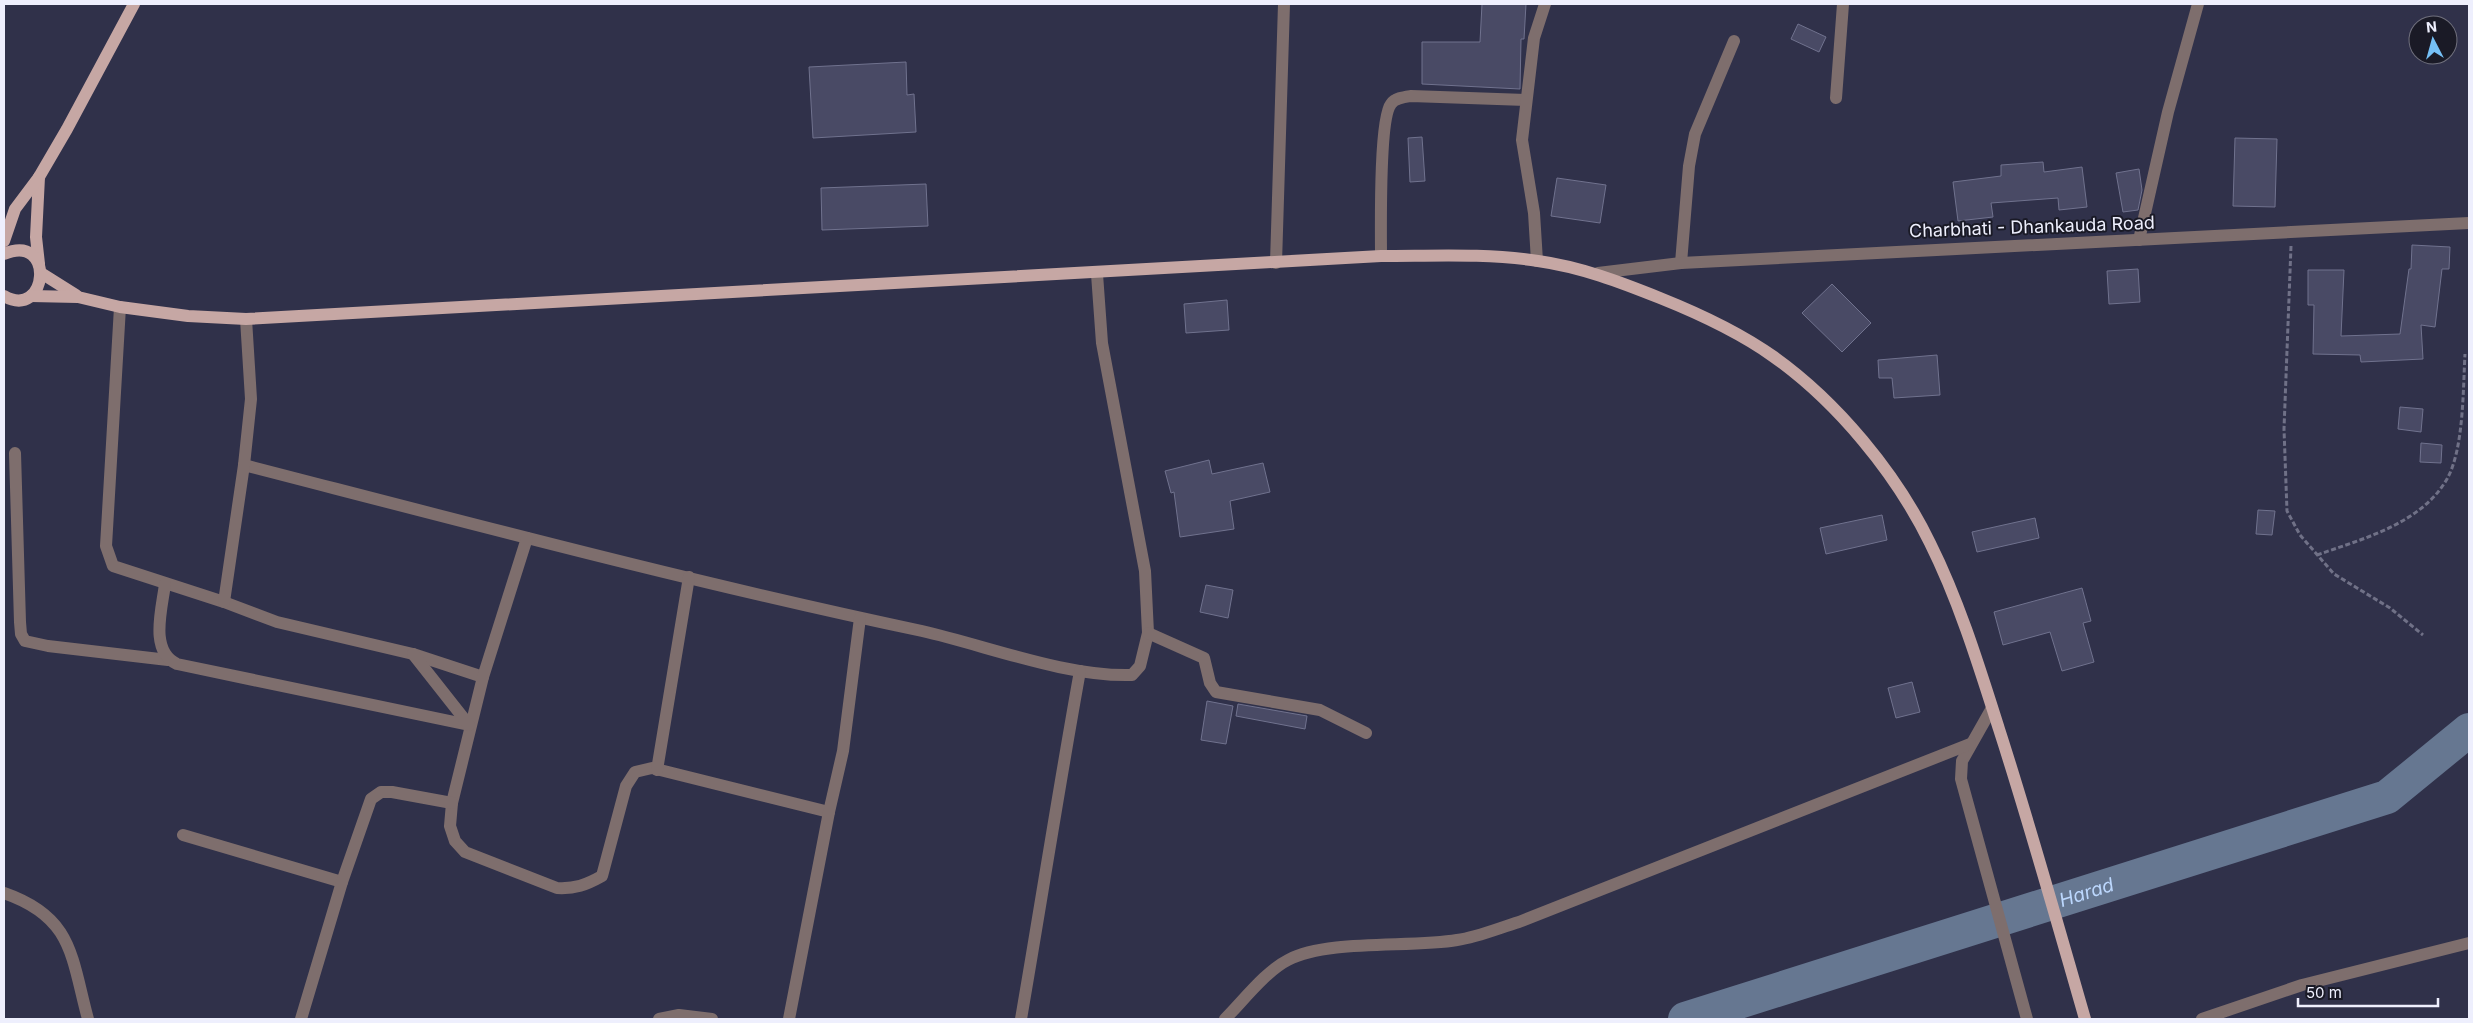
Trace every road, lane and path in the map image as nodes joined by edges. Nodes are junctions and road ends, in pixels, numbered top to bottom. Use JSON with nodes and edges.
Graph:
{"nodes":[{"id":1,"x":134,"y":4,"type":"edge"},
{"id":2,"x":1284,"y":4,"type":"edge"},
{"id":3,"x":1545,"y":4,"type":"edge"},
{"id":4,"x":1843,"y":4,"type":"edge"},
{"id":5,"x":2198,"y":4,"type":"edge"},
{"id":6,"x":1734,"y":41,"type":"dead end"},
{"id":7,"x":1836,"y":98,"type":"dead end"},
{"id":8,"x":1526,"y":100,"type":"junction"},
{"id":9,"x":39,"y":177,"type":"junction"},
{"id":10,"x":2469,"y":222,"type":"edge"},
{"id":11,"x":2291,"y":233,"type":"junction"},
{"id":12,"x":2139,"y":240,"type":"junction"},
{"id":13,"x":4,"y":241,"type":"edge"},
{"id":14,"x":4,"y":254,"type":"edge"},
{"id":15,"x":1381,"y":256,"type":"junction"},
{"id":16,"x":1537,"y":260,"type":"junction"},
{"id":17,"x":1276,"y":263,"type":"junction"},
{"id":18,"x":1681,"y":263,"type":"junction"},
{"id":19,"x":40,"y":269,"type":"junction"},
{"id":20,"x":1598,"y":273,"type":"junction"},
{"id":21,"x":1097,"y":274,"type":"junction"},
{"id":22,"x":4,"y":296,"type":"edge"},
{"id":23,"x":31,"y":296,"type":"junction"},
{"id":24,"x":78,"y":297,"type":"junction"},
{"id":25,"x":120,"y":307,"type":"junction"},
{"id":26,"x":246,"y":319,"type":"junction"},
{"id":27,"x":2465,"y":354,"type":"dead end"},
{"id":28,"x":15,"y":453,"type":"dead end"},
{"id":29,"x":244,"y":465,"type":"junction"},
{"id":30,"x":527,"y":538,"type":"junction"},
{"id":31,"x":2317,"y":555,"type":"junction"},
{"id":32,"x":689,"y":577,"type":"junction"},
{"id":33,"x":165,"y":584,"type":"junction"},
{"id":34,"x":224,"y":602,"type":"junction"},
{"id":35,"x":860,"y":618,"type":"junction"},
{"id":36,"x":1148,"y":633,"type":"junction"},
{"id":37,"x":2423,"y":634,"type":"dead end"},
{"id":38,"x":413,"y":654,"type":"junction"},
{"id":39,"x":168,"y":660,"type":"junction"},
{"id":40,"x":1080,"y":671,"type":"junction"},
{"id":41,"x":483,"y":677,"type":"junction"},
{"id":42,"x":1992,"y":708,"type":"junction"},
{"id":43,"x":470,"y":726,"type":"junction"},
{"id":44,"x":1366,"y":732,"type":"dead end"},
{"id":45,"x":1970,"y":744,"type":"junction"},
{"id":46,"x":657,"y":770,"type":"junction"},
{"id":47,"x":452,"y":803,"type":"junction"},
{"id":48,"x":828,"y":812,"type":"junction"},
{"id":49,"x":183,"y":835,"type":"dead end"},
{"id":50,"x":342,"y":882,"type":"junction"},
{"id":51,"x":4,"y":893,"type":"edge"},
{"id":52,"x":2469,"y":943,"type":"edge"},
{"id":53,"x":88,"y":1019,"type":"edge"},
{"id":54,"x":301,"y":1019,"type":"edge"},
{"id":55,"x":659,"y":1019,"type":"edge"},
{"id":56,"x":712,"y":1019,"type":"edge"},
{"id":57,"x":789,"y":1019,"type":"edge"},
{"id":58,"x":1020,"y":1019,"type":"edge"},
{"id":59,"x":1225,"y":1019,"type":"edge"},
{"id":60,"x":2027,"y":1019,"type":"edge"},
{"id":61,"x":2085,"y":1019,"type":"edge"},
{"id":62,"x":2202,"y":1019,"type":"edge"}],
"edges":[{"from":1,"to":9,"type":"main road"},
{"from":2,"to":17,"type":"street"},
{"from":3,"to":8,"type":"street"},
{"from":4,"to":7,"type":"street"},
{"from":5,"to":12,"type":"street"},
{"from":6,"to":18,"type":"street"},
{"from":8,"to":15,"type":"street"},
{"from":8,"to":16,"type":"street"},
{"from":9,"to":13,"type":"main road"},
{"from":9,"to":19,"type":"main road"},
{"from":10,"to":11,"type":"street","name":"Charbhati - Dhankauda Road"},
{"from":11,"to":12,"type":"street","name":"Charbhati - Dhankauda Road"},
{"from":11,"to":31,"type":"path"},
{"from":12,"to":18,"type":"street","name":"Charbhati - Dhankauda Road"},
{"from":14,"to":19,"type":"main road"},
{"from":15,"to":16,"type":"main road"},
{"from":15,"to":17,"type":"main road"},
{"from":16,"to":20,"type":"main road"},
{"from":17,"to":21,"type":"main road"},
{"from":18,"to":20,"type":"street","name":"Charbhati - Dhankauda Road"},
{"from":19,"to":23,"type":"main road"},
{"from":19,"to":24,"type":"main road"},
{"from":20,"to":42,"type":"main road"},
{"from":21,"to":26,"type":"main road"},
{"from":21,"to":36,"type":"street"},
{"from":22,"to":23,"type":"main road"},
{"from":23,"to":24,"type":"main road"},
{"from":24,"to":25,"type":"main road"},
{"from":25,"to":26,"type":"main road"},
{"from":25,"to":33,"type":"street"},
{"from":26,"to":29,"type":"street"},
{"from":27,"to":31,"type":"path"},
{"from":28,"to":39,"type":"street"},
{"from":29,"to":30,"type":"street"},
{"from":29,"to":34,"type":"street"},
{"from":30,"to":32,"type":"street"},
{"from":30,"to":41,"type":"street"},
{"from":31,"to":37,"type":"path"},
{"from":32,"to":35,"type":"street"},
{"from":32,"to":46,"type":"street"},
{"from":33,"to":34,"type":"street"},
{"from":33,"to":39,"type":"street"},
{"from":34,"to":38,"type":"street"},
{"from":35,"to":40,"type":"street"},
{"from":35,"to":48,"type":"street"},
{"from":36,"to":40,"type":"street"},
{"from":36,"to":44,"type":"street"},
{"from":38,"to":41,"type":"street"},
{"from":38,"to":43,"type":"street"},
{"from":39,"to":43,"type":"street"},
{"from":40,"to":58,"type":"street"},
{"from":41,"to":43,"type":"street"},
{"from":42,"to":45,"type":"street"},
{"from":42,"to":61,"type":"main road"},
{"from":43,"to":47,"type":"street"},
{"from":45,"to":59,"type":"street"},
{"from":45,"to":60,"type":"street"},
{"from":46,"to":47,"type":"street"},
{"from":46,"to":48,"type":"street"},
{"from":47,"to":50,"type":"street"},
{"from":48,"to":57,"type":"street"},
{"from":49,"to":50,"type":"street"},
{"from":50,"to":54,"type":"street"},
{"from":51,"to":53,"type":"street"},
{"from":52,"to":62,"type":"street"},
{"from":55,"to":56,"type":"street"}]}
